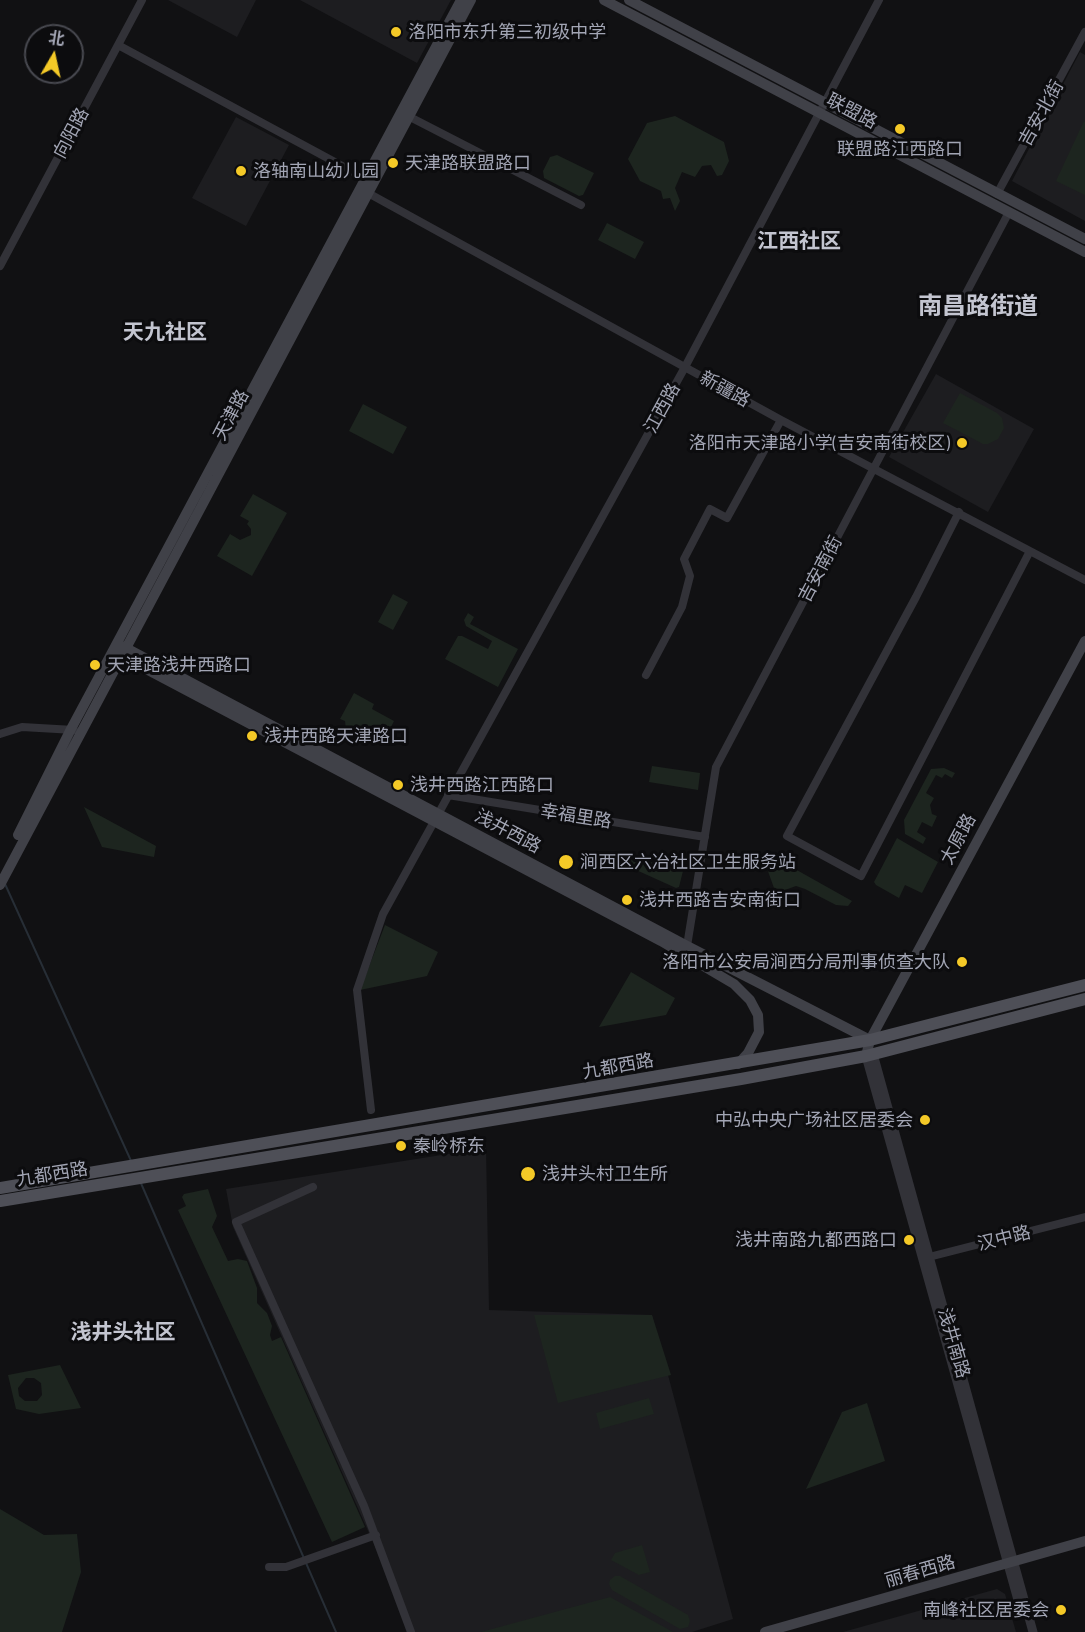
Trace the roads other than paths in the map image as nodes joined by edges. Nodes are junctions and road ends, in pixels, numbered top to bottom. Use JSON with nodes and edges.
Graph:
{"nodes":[{"id":1,"x":142,"y":0,"type":"edge"},
{"id":2,"x":461,"y":0,"type":"edge"},
{"id":3,"x":471,"y":0,"type":"edge"},
{"id":4,"x":604,"y":0,"type":"edge"},
{"id":5,"x":629,"y":0,"type":"edge"},
{"id":6,"x":879,"y":0,"type":"edge"},
{"id":7,"x":1085,"y":32,"type":"edge"},
{"id":8,"x":118,"y":45,"type":"junction"},
{"id":9,"x":822,"y":107,"type":"junction"},
{"id":10,"x":408,"y":116,"type":"junction"},
{"id":11,"x":369,"y":181,"type":"junction"},
{"id":12,"x":368,"y":193,"type":"junction"},
{"id":13,"x":998,"y":194,"type":"junction"},
{"id":14,"x":580,"y":205,"type":"dead end"},
{"id":15,"x":1010,"y":212,"type":"junction"},
{"id":16,"x":1085,"y":240,"type":"edge"},
{"id":17,"x":1085,"y":252,"type":"edge"},
{"id":18,"x":0,"y":266,"type":"edge"},
{"id":19,"x":685,"y":367,"type":"junction"},
{"id":20,"x":781,"y":420,"type":"junction"},
{"id":21,"x":873,"y":469,"type":"junction"},
{"id":22,"x":959,"y":513,"type":"junction"},
{"id":23,"x":1030,"y":551,"type":"junction"},
{"id":24,"x":1085,"y":580,"type":"edge"},
{"id":25,"x":1085,"y":641,"type":"edge"},
{"id":26,"x":120,"y":650,"type":"junction"},
{"id":27,"x":646,"y":675,"type":"dead end"},
{"id":28,"x":76,"y":731,"type":"junction"},
{"id":29,"x":0,"y":734,"type":"edge"},
{"id":30,"x":448,"y":795,"type":"junction"},
{"id":31,"x":436,"y":817,"type":"junction"},
{"id":32,"x":705,"y":837,"type":"junction"},
{"id":33,"x":0,"y":870,"type":"edge"},
{"id":34,"x":0,"y":885,"type":"edge"},
{"id":35,"x":687,"y":946,"type":"junction"},
{"id":36,"x":1085,"y":985,"type":"edge"},
{"id":37,"x":1085,"y":999,"type":"edge"},
{"id":38,"x":870,"y":1040,"type":"junction"},
{"id":39,"x":870,"y":1055,"type":"junction"},
{"id":40,"x":738,"y":1064,"type":"junction"},
{"id":41,"x":371,"y":1110,"type":"dead end"},
{"id":42,"x":313,"y":1187,"type":"dead end"},
{"id":43,"x":0,"y":1188,"type":"edge"},
{"id":44,"x":0,"y":1201,"type":"edge"},
{"id":45,"x":1085,"y":1217,"type":"edge"},
{"id":46,"x":927,"y":1258,"type":"junction"},
{"id":47,"x":376,"y":1536,"type":"junction"},
{"id":48,"x":1085,"y":1541,"type":"edge"},
{"id":49,"x":1085,"y":1549,"type":"edge"},
{"id":50,"x":1012,"y":1566,"type":"junction"},
{"id":51,"x":269,"y":1567,"type":"dead end"},
{"id":52,"x":411,"y":1632,"type":"edge"},
{"id":53,"x":765,"y":1632,"type":"edge"},
{"id":54,"x":788,"y":1632,"type":"edge"},
{"id":55,"x":1028,"y":1632,"type":"edge"},
{"id":56,"x":1034,"y":1632,"type":"edge"}],
"edges":[{"from":1,"to":8,"type":"street","name":"向阳路"},
{"from":2,"to":11,"type":"main road","name":"天津路"},
{"from":3,"to":10,"type":"main road","name":"天津路"},
{"from":4,"to":9,"type":"main road","name":"联盟路"},
{"from":5,"to":9,"type":"main road","name":"联盟路"},
{"from":6,"to":9,"type":"street","name":"江西路"},
{"from":7,"to":13,"type":"street","name":"吉安北街"},
{"from":8,"to":11,"type":"street"},
{"from":8,"to":18,"type":"street","name":"向阳路"},
{"from":9,"to":13,"type":"main road","name":"联盟路"},
{"from":9,"to":15,"type":"main road","name":"联盟路"},
{"from":9,"to":19,"type":"street","name":"江西路"},
{"from":10,"to":11,"type":"main road","name":"天津路"},
{"from":10,"to":14,"type":"street"},
{"from":11,"to":12,"type":"main road","name":"天津路"},
{"from":11,"to":26,"type":"main road","name":"天津路"},
{"from":12,"to":19,"type":"street","name":"新疆路"},
{"from":12,"to":26,"type":"main road","name":"天津路"},
{"from":13,"to":16,"type":"main road","name":"联盟路"},
{"from":15,"to":17,"type":"main road","name":"联盟路"},
{"from":15,"to":21,"type":"street","name":"吉安南街"},
{"from":19,"to":20,"type":"street","name":"新疆路"},
{"from":19,"to":30,"type":"street","name":"江西路"},
{"from":20,"to":21,"type":"street","name":"新疆路"},
{"from":20,"to":27,"type":"street"},
{"from":21,"to":22,"type":"street","name":"新疆路"},
{"from":21,"to":32,"type":"street","name":"吉安南街"},
{"from":22,"to":23,"type":"street","name":"新疆路"},
{"from":22,"to":23,"type":"street"},
{"from":23,"to":24,"type":"street","name":"新疆路"},
{"from":25,"to":38,"type":"main road","name":"太原路"},
{"from":26,"to":28,"type":"main road","name":"天津路"},
{"from":26,"to":31,"type":"main road","name":"浅井西路"},
{"from":28,"to":29,"type":"street"},
{"from":28,"to":33,"type":"main road","name":"天津路"},
{"from":28,"to":34,"type":"main road","name":"天津路"},
{"from":30,"to":31,"type":"street","name":"江西路"},
{"from":30,"to":32,"type":"street","name":"幸福里路"},
{"from":31,"to":35,"type":"main road","name":"浅井西路"},
{"from":31,"to":40,"type":"main road","name":"浅井西路"},
{"from":31,"to":41,"type":"street","name":"江西路"},
{"from":32,"to":35,"type":"street","name":"吉安南街"},
{"from":35,"to":38,"type":"main road","name":"浅井西路"},
{"from":36,"to":38,"type":"main road","name":"九都西路"},
{"from":37,"to":39,"type":"main road","name":"九都西路"},
{"from":38,"to":39,"type":"main road","name":"太原路"},
{"from":38,"to":40,"type":"main road","name":"九都西路"},
{"from":39,"to":44,"type":"main road","name":"九都西路"},
{"from":39,"to":46,"type":"street","name":"浅井南路"},
{"from":40,"to":43,"type":"main road","name":"九都西路"},
{"from":42,"to":47,"type":"street"},
{"from":45,"to":46,"type":"street","name":"汉中路"},
{"from":46,"to":50,"type":"street","name":"浅井南路"},
{"from":47,"to":51,"type":"street"},
{"from":47,"to":52,"type":"street"},
{"from":48,"to":50,"type":"main road","name":"丽春西路"},
{"from":49,"to":50,"type":"main road","name":"丽春西路"},
{"from":50,"to":53,"type":"main road","name":"丽春西路"},
{"from":50,"to":54,"type":"main road","name":"丽春西路"},
{"from":50,"to":55,"type":"street","name":"浅井南路"},
{"from":50,"to":56,"type":"street","name":"浅井南路"}]}
